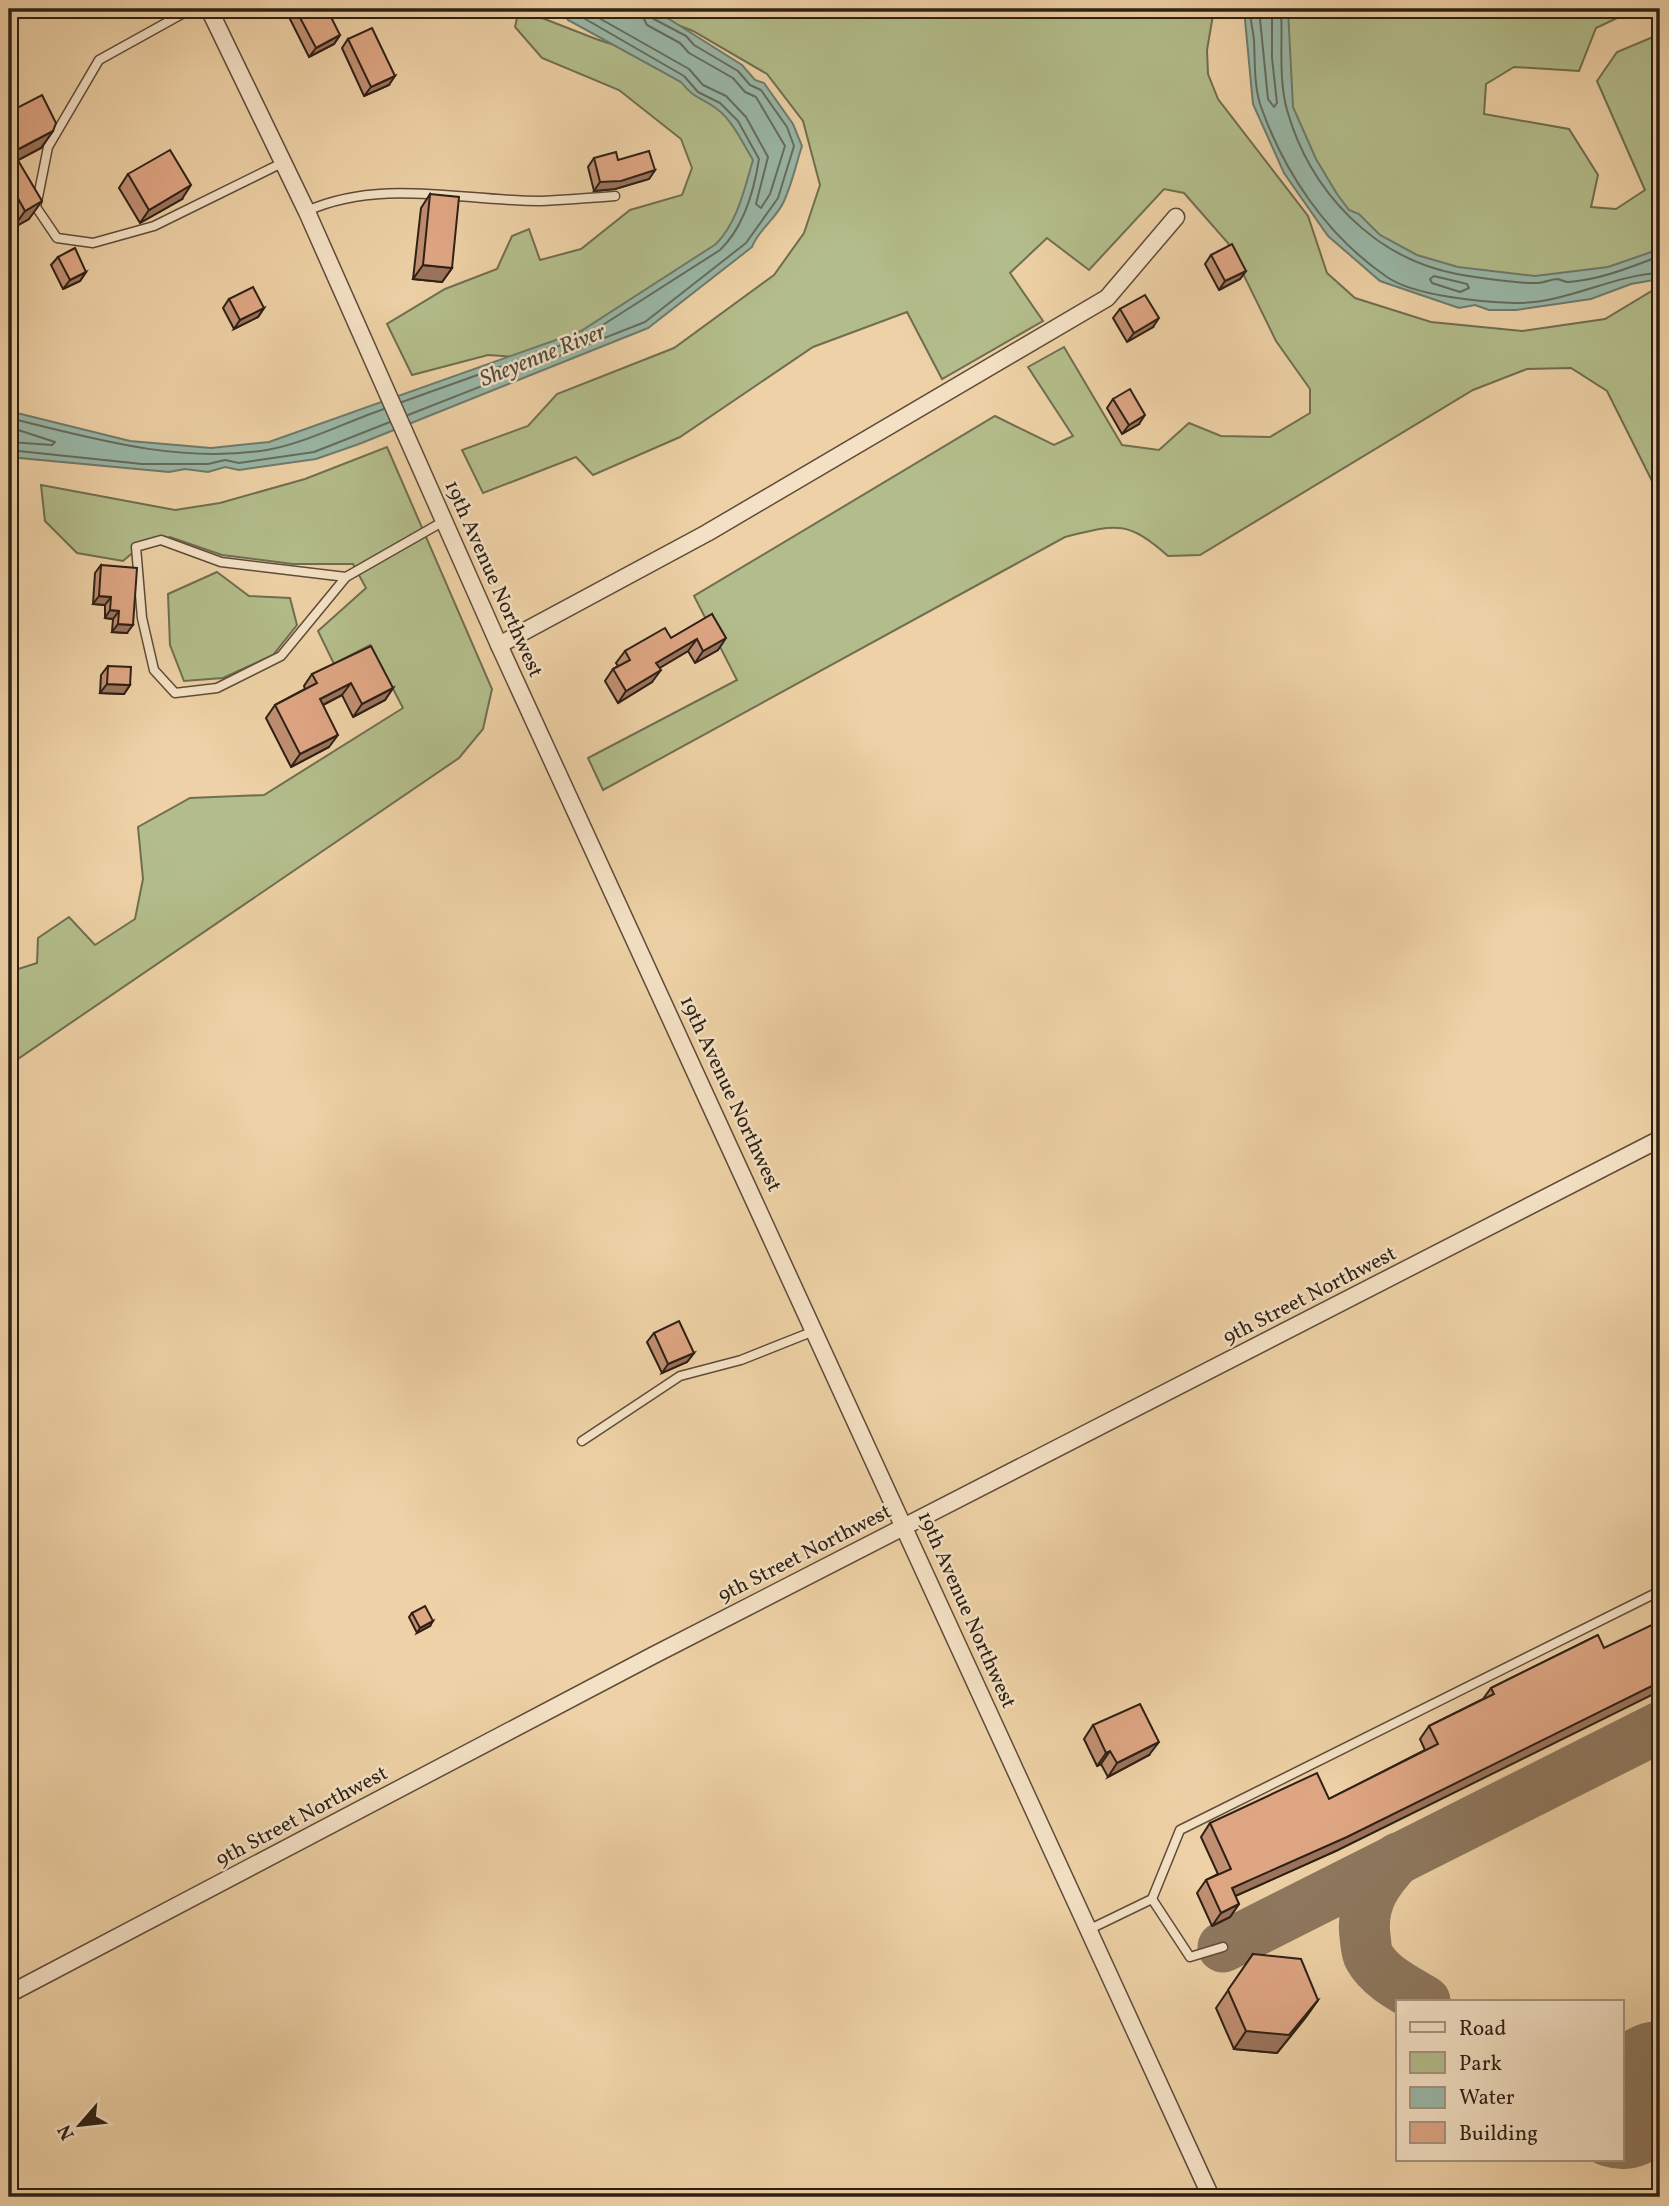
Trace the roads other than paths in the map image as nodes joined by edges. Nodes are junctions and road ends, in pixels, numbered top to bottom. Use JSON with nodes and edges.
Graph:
{"nodes":[{"id":1,"x":191,"y":9,"type":"edge"},
{"id":2,"x":209,"y":9,"type":"edge"},
{"id":3,"x":284,"y":163,"type":"junction"},
{"id":4,"x":615,"y":196,"type":"dead end"},
{"id":5,"x":307,"y":212,"type":"junction"},
{"id":6,"x":1176,"y":217,"type":"dead end"},
{"id":7,"x":444,"y":521,"type":"junction"},
{"id":8,"x":346,"y":577,"type":"junction"},
{"id":9,"x":499,"y":645,"type":"junction"},
{"id":10,"x":1660,"y":1139,"type":"edge"},
{"id":11,"x":816,"y":1330,"type":"junction"},
{"id":12,"x":582,"y":1441,"type":"dead end"},
{"id":13,"x":905,"y":1527,"type":"junction"},
{"id":14,"x":1660,"y":1591,"type":"edge"},
{"id":15,"x":1152,"y":1899,"type":"junction"},
{"id":16,"x":1088,"y":1930,"type":"junction"},
{"id":17,"x":1223,"y":1947,"type":"dead end"},
{"id":18,"x":9,"y":1994,"type":"edge"},
{"id":19,"x":1211,"y":2197,"type":"edge"}],
"edges":[{"from":1,"to":3,"type":"lane"},
{"from":2,"to":3,"type":"street","name":"19th Avenue Northwest"},
{"from":3,"to":5,"type":"street","name":"19th Avenue Northwest"},
{"from":4,"to":5,"type":"lane"},
{"from":5,"to":7,"type":"street","name":"19th Avenue Northwest"},
{"from":6,"to":9,"type":"street"},
{"from":7,"to":8,"type":"lane"},
{"from":7,"to":9,"type":"street","name":"19th Avenue Northwest"},
{"from":8,"to":8,"type":"lane"},
{"from":9,"to":11,"type":"street","name":"19th Avenue Northwest"},
{"from":10,"to":13,"type":"street","name":"9th Street Northwest"},
{"from":11,"to":12,"type":"lane"},
{"from":11,"to":13,"type":"street","name":"19th Avenue Northwest"},
{"from":13,"to":16,"type":"street","name":"19th Avenue Northwest"},
{"from":13,"to":18,"type":"street","name":"9th Street Northwest"},
{"from":14,"to":15,"type":"lane"},
{"from":15,"to":16,"type":"lane"},
{"from":15,"to":17,"type":"lane"},
{"from":16,"to":19,"type":"street","name":"19th Avenue Northwest"}]}
